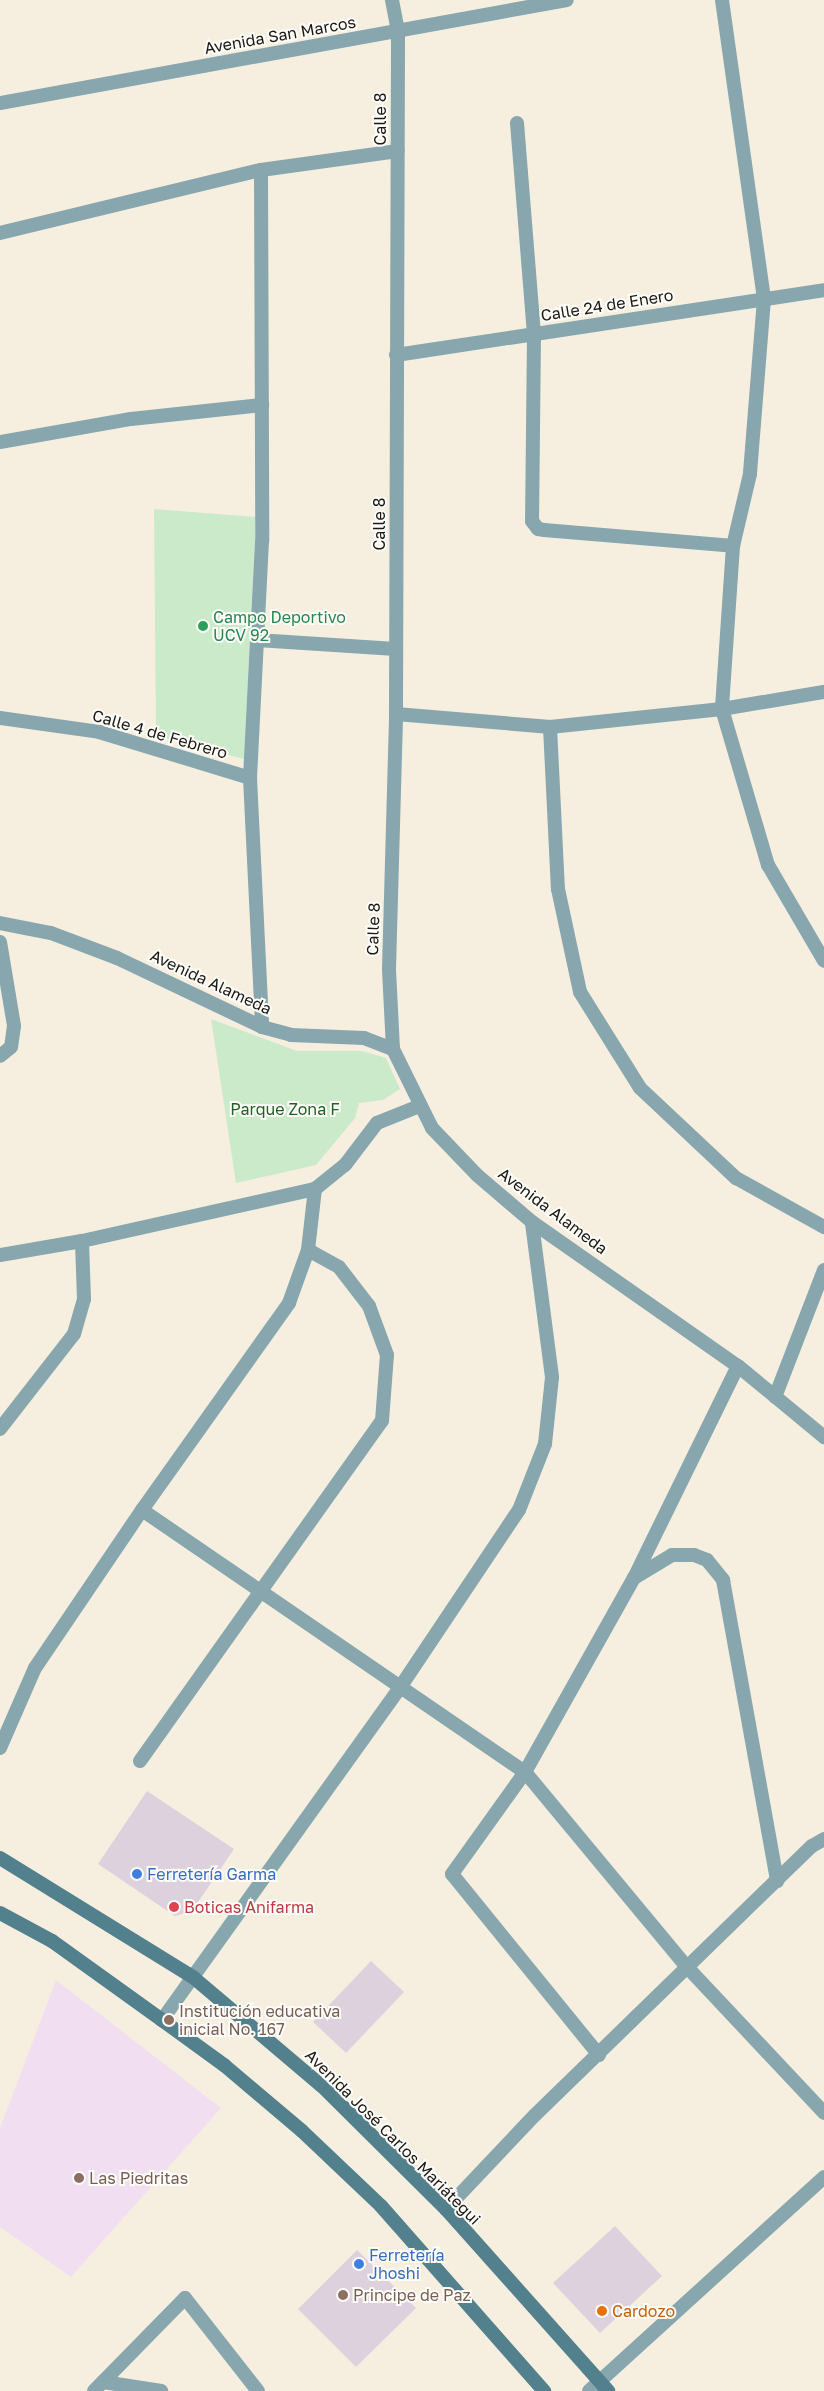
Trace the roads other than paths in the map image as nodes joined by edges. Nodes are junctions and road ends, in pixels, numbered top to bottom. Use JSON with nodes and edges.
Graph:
{"nodes":[{"id":1,"x":392,"y":0,"type":"edge"},
{"id":2,"x":567,"y":0,"type":"edge"},
{"id":3,"x":722,"y":0,"type":"edge"},
{"id":4,"x":529,"y":3,"type":"edge"},
{"id":5,"x":398,"y":31,"type":"junction"},
{"id":6,"x":0,"y":103,"type":"edge"},
{"id":7,"x":517,"y":123,"type":"dead end"},
{"id":8,"x":398,"y":152,"type":"junction"},
{"id":9,"x":261,"y":170,"type":"junction"},
{"id":10,"x":0,"y":233,"type":"edge"},
{"id":11,"x":824,"y":290,"type":"edge"},
{"id":12,"x":764,"y":299,"type":"junction"},
{"id":13,"x":534,"y":334,"type":"junction"},
{"id":14,"x":396,"y":355,"type":"junction"},
{"id":15,"x":262,"y":405,"type":"junction"},
{"id":16,"x":0,"y":442,"type":"edge"},
{"id":17,"x":733,"y":546,"type":"junction"},
{"id":18,"x":257,"y":640,"type":"junction"},
{"id":19,"x":396,"y":649,"type":"junction"},
{"id":20,"x":824,"y":692,"type":"edge"},
{"id":21,"x":722,"y":709,"type":"junction"},
{"id":22,"x":396,"y":714,"type":"junction"},
{"id":23,"x":0,"y":718,"type":"edge"},
{"id":24,"x":550,"y":728,"type":"junction"},
{"id":25,"x":250,"y":778,"type":"junction"},
{"id":26,"x":0,"y":922,"type":"edge"},
{"id":27,"x":0,"y":942,"type":"edge"},
{"id":28,"x":824,"y":960,"type":"edge"},
{"id":29,"x":262,"y":1027,"type":"junction"},
{"id":30,"x":393,"y":1048,"type":"junction"},
{"id":31,"x":0,"y":1056,"type":"edge"},
{"id":32,"x":419,"y":1106,"type":"junction"},
{"id":33,"x":315,"y":1190,"type":"junction"},
{"id":34,"x":532,"y":1222,"type":"junction"},
{"id":35,"x":824,"y":1227,"type":"edge"},
{"id":36,"x":82,"y":1241,"type":"junction"},
{"id":37,"x":308,"y":1250,"type":"junction"},
{"id":38,"x":0,"y":1255,"type":"edge"},
{"id":39,"x":824,"y":1270,"type":"edge"},
{"id":40,"x":738,"y":1366,"type":"junction"},
{"id":41,"x":775,"y":1397,"type":"junction"},
{"id":42,"x":0,"y":1429,"type":"edge"},
{"id":43,"x":824,"y":1437,"type":"edge"},
{"id":44,"x":142,"y":1510,"type":"junction"},
{"id":45,"x":634,"y":1578,"type":"junction"},
{"id":46,"x":261,"y":1591,"type":"junction"},
{"id":47,"x":401,"y":1686,"type":"junction"},
{"id":48,"x":0,"y":1748,"type":"edge"},
{"id":49,"x":140,"y":1761,"type":"dead end"},
{"id":50,"x":525,"y":1772,"type":"junction"},
{"id":51,"x":824,"y":1839,"type":"edge"},
{"id":52,"x":0,"y":1858,"type":"edge"},
{"id":53,"x":777,"y":1881,"type":"junction"},
{"id":54,"x":0,"y":1913,"type":"edge"},
{"id":55,"x":688,"y":1968,"type":"junction"},
{"id":56,"x":194,"y":1978,"type":"junction"},
{"id":57,"x":162,"y":2020,"type":"junction"},
{"id":58,"x":599,"y":2055,"type":"junction"},
{"id":59,"x":824,"y":2113,"type":"edge"},
{"id":60,"x":824,"y":2177,"type":"edge"},
{"id":61,"x":446,"y":2209,"type":"junction"},
{"id":62,"x":99,"y":2386,"type":"edge"},
{"id":63,"x":599,"y":2388,"type":"edge"},
{"id":64,"x":161,"y":2391,"type":"edge"},
{"id":65,"x":258,"y":2391,"type":"edge"},
{"id":66,"x":544,"y":2391,"type":"edge"}],
"edges":[{"from":1,"to":5,"type":"street","name":"Calle 8"},
{"from":2,"to":4,"type":"street","name":"Avenida San Marcos"},
{"from":3,"to":12,"type":"street"},
{"from":4,"to":5,"type":"street","name":"Avenida San Marcos"},
{"from":5,"to":6,"type":"street","name":"Avenida San Marcos"},
{"from":5,"to":8,"type":"street","name":"Calle 8"},
{"from":7,"to":13,"type":"street"},
{"from":8,"to":9,"type":"street"},
{"from":8,"to":14,"type":"street","name":"Calle 8"},
{"from":9,"to":10,"type":"street"},
{"from":9,"to":15,"type":"street"},
{"from":11,"to":12,"type":"street","name":"Calle 24 de Enero"},
{"from":12,"to":13,"type":"street","name":"Calle 24 de Enero"},
{"from":12,"to":17,"type":"street"},
{"from":13,"to":14,"type":"street","name":"Calle 24 de Enero"},
{"from":13,"to":17,"type":"street"},
{"from":14,"to":19,"type":"street","name":"Calle 8"},
{"from":15,"to":16,"type":"street"},
{"from":15,"to":18,"type":"street"},
{"from":17,"to":21,"type":"street"},
{"from":18,"to":19,"type":"street"},
{"from":18,"to":25,"type":"street"},
{"from":19,"to":22,"type":"street","name":"Calle 8"},
{"from":20,"to":21,"type":"street"},
{"from":21,"to":24,"type":"street"},
{"from":21,"to":28,"type":"street"},
{"from":22,"to":24,"type":"street"},
{"from":22,"to":30,"type":"street","name":"Calle 8"},
{"from":23,"to":25,"type":"street","name":"Calle 4 de Febrero"},
{"from":24,"to":35,"type":"street"},
{"from":25,"to":29,"type":"street"},
{"from":26,"to":29,"type":"street","name":"Avenida Alameda"},
{"from":27,"to":31,"type":"street"},
{"from":29,"to":30,"type":"street","name":"Avenida Alameda"},
{"from":30,"to":32,"type":"street","name":"Avenida Alameda"},
{"from":32,"to":33,"type":"street"},
{"from":32,"to":34,"type":"street","name":"Avenida Alameda"},
{"from":33,"to":36,"type":"street"},
{"from":33,"to":37,"type":"street"},
{"from":34,"to":40,"type":"street","name":"Avenida Alameda"},
{"from":34,"to":47,"type":"street"},
{"from":36,"to":38,"type":"street"},
{"from":36,"to":42,"type":"street"},
{"from":37,"to":44,"type":"street"},
{"from":37,"to":46,"type":"street"},
{"from":39,"to":41,"type":"street"},
{"from":40,"to":41,"type":"street","name":"Avenida Alameda"},
{"from":40,"to":45,"type":"street"},
{"from":41,"to":43,"type":"street","name":"Avenida Alameda"},
{"from":44,"to":46,"type":"street"},
{"from":44,"to":48,"type":"street"},
{"from":45,"to":50,"type":"street"},
{"from":45,"to":53,"type":"street"},
{"from":46,"to":47,"type":"street"},
{"from":46,"to":49,"type":"street"},
{"from":47,"to":50,"type":"street"},
{"from":47,"to":56,"type":"street"},
{"from":50,"to":55,"type":"street"},
{"from":50,"to":58,"type":"street"},
{"from":51,"to":53,"type":"street"},
{"from":52,"to":56,"type":"main road","name":"Avenida José Carlos Mariátegui"},
{"from":53,"to":55,"type":"street"},
{"from":54,"to":57,"type":"main road"},
{"from":55,"to":58,"type":"street"},
{"from":55,"to":59,"type":"street"},
{"from":56,"to":57,"type":"street"},
{"from":56,"to":61,"type":"main road","name":"Avenida José Carlos Mariátegui"},
{"from":57,"to":66,"type":"main road"},
{"from":58,"to":61,"type":"street"},
{"from":60,"to":63,"type":"street"},
{"from":61,"to":63,"type":"main road","name":"Avenida José Carlos Mariátegui"},
{"from":62,"to":64,"type":"street"},
{"from":62,"to":65,"type":"street"}]}
